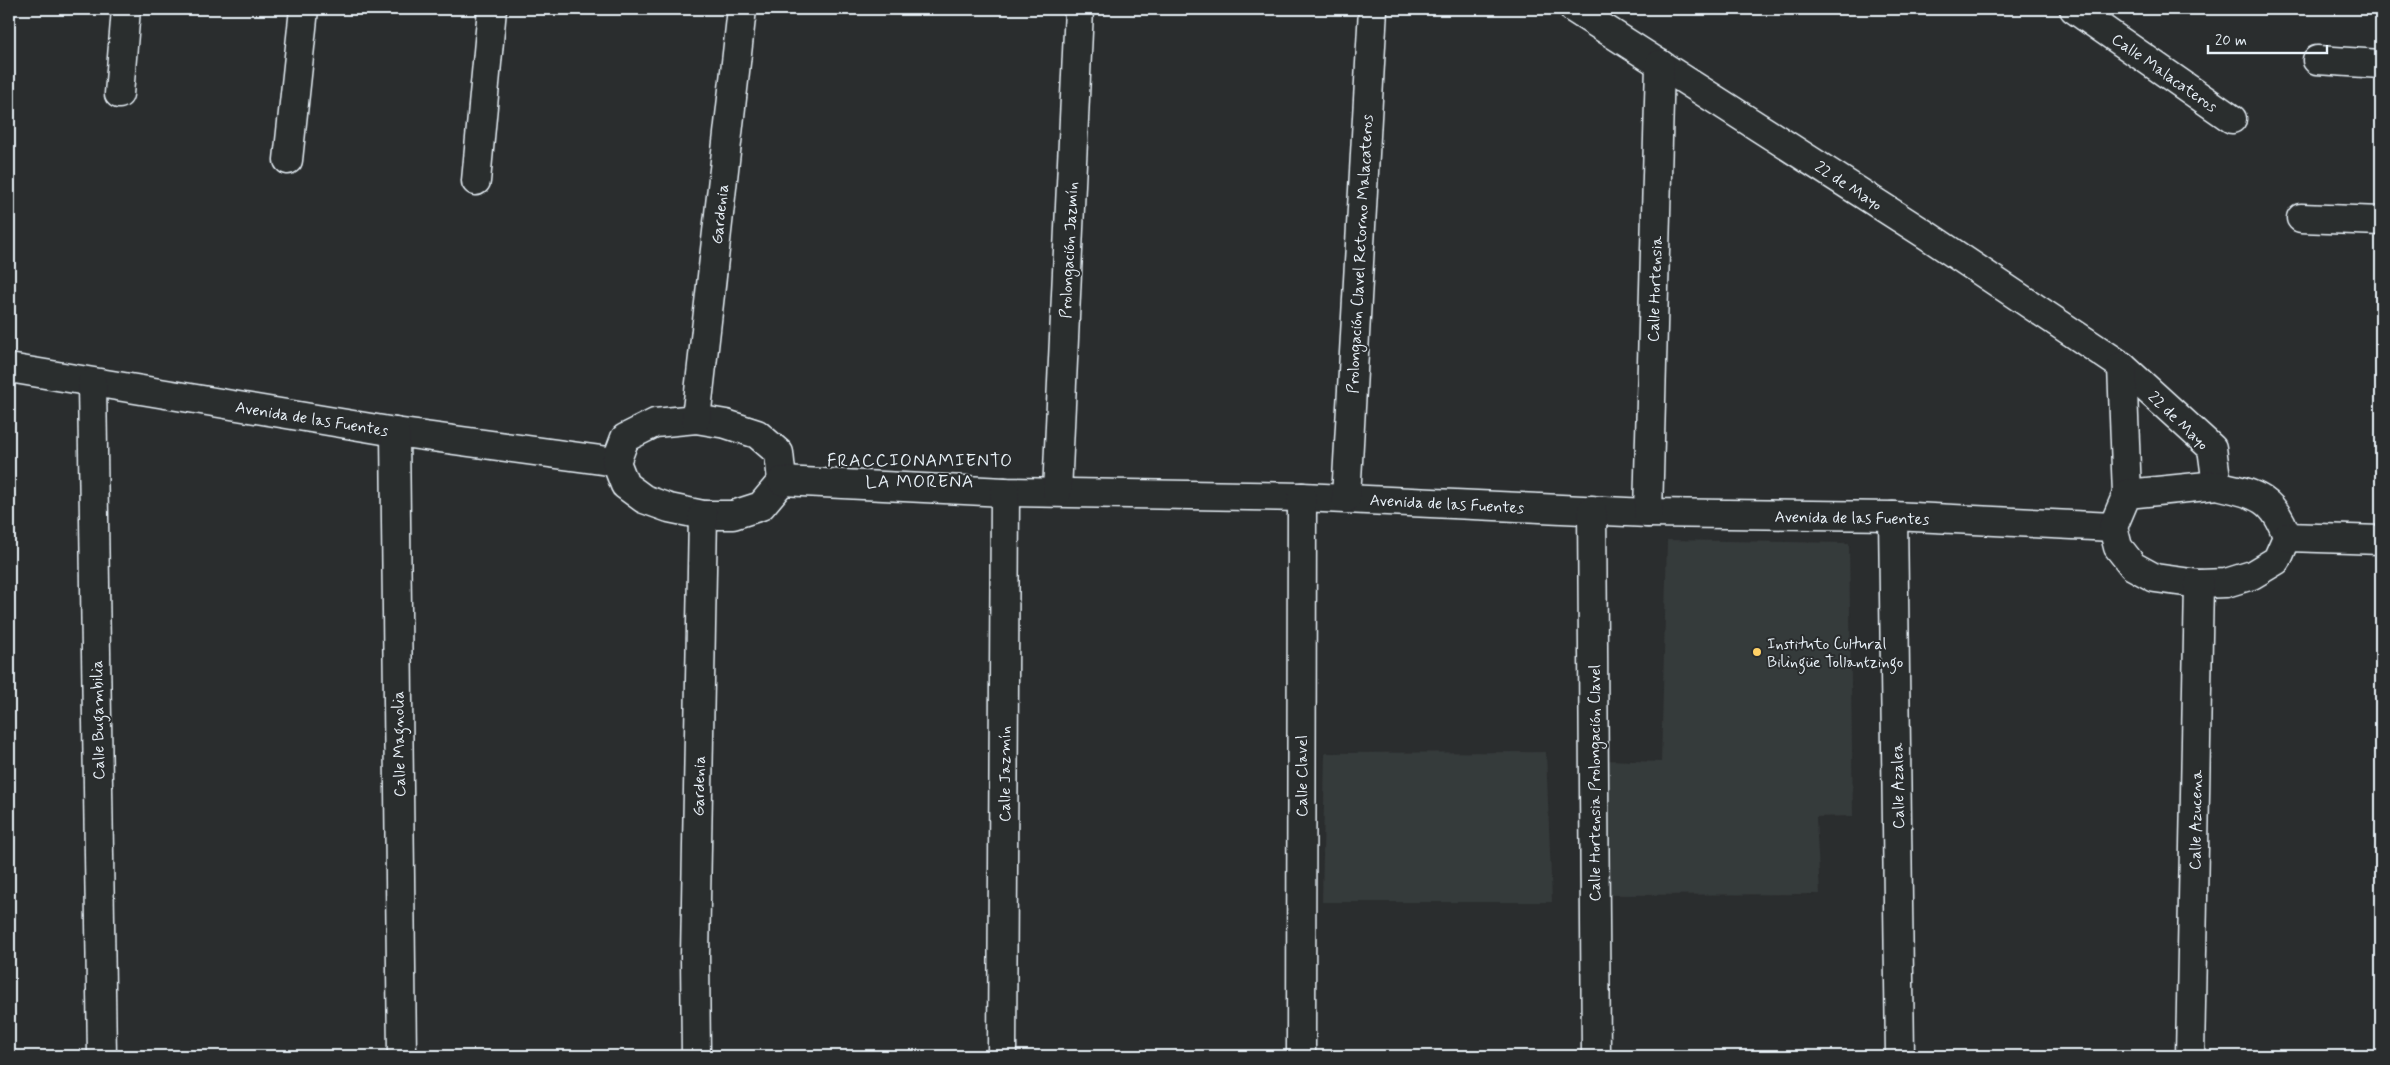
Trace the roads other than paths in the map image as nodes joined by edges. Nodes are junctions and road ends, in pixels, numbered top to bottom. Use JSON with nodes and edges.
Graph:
{"nodes":[{"id":1,"x":126,"y":9,"type":"edge"},
{"id":2,"x":304,"y":9,"type":"edge"},
{"id":3,"x":492,"y":9,"type":"edge"},
{"id":4,"x":742,"y":9,"type":"edge"},
{"id":5,"x":1078,"y":9,"type":"edge"},
{"id":6,"x":1372,"y":9,"type":"edge"},
{"id":7,"x":1574,"y":9,"type":"edge"},
{"id":8,"x":2074,"y":9,"type":"edge"},
{"id":9,"x":2317,"y":60,"type":"dead end"},
{"id":10,"x":1660,"y":64,"type":"junction"},
{"id":11,"x":2381,"y":64,"type":"edge"},
{"id":12,"x":118,"y":94,"type":"dead end"},
{"id":13,"x":2232,"y":119,"type":"dead end"},
{"id":14,"x":288,"y":160,"type":"dead end"},
{"id":15,"x":476,"y":181,"type":"dead end"},
{"id":16,"x":2301,"y":218,"type":"dead end"},
{"id":17,"x":2381,"y":221,"type":"edge"},
{"id":18,"x":2122,"y":366,"type":"junction"},
{"id":19,"x":9,"y":368,"type":"edge"},
{"id":20,"x":92,"y":383,"type":"junction"},
{"id":21,"x":696,"y":419,"type":"junction"},
{"id":22,"x":395,"y":432,"type":"junction"},
{"id":23,"x":616,"y":462,"type":"junction"},
{"id":24,"x":782,"y":481,"type":"junction"},
{"id":25,"x":2217,"y":485,"type":"junction"},
{"id":26,"x":1005,"y":492,"type":"junction"},
{"id":27,"x":1057,"y":492,"type":"junction"},
{"id":28,"x":2127,"y":494,"type":"junction"},
{"id":29,"x":1302,"y":497,"type":"junction"},
{"id":30,"x":1346,"y":498,"type":"junction"},
{"id":31,"x":1592,"y":510,"type":"junction"},
{"id":32,"x":1648,"y":514,"type":"junction"},
{"id":33,"x":703,"y":516,"type":"junction"},
{"id":34,"x":1893,"y":516,"type":"junction"},
{"id":35,"x":2113,"y":526,"type":"junction"},
{"id":36,"x":2287,"y":537,"type":"junction"},
{"id":37,"x":2381,"y":540,"type":"edge"},
{"id":38,"x":2199,"y":584,"type":"junction"},
{"id":39,"x":102,"y":1056,"type":"edge"},
{"id":40,"x":402,"y":1056,"type":"edge"},
{"id":41,"x":696,"y":1056,"type":"edge"},
{"id":42,"x":1002,"y":1056,"type":"edge"},
{"id":43,"x":1301,"y":1056,"type":"edge"},
{"id":44,"x":1596,"y":1056,"type":"edge"},
{"id":45,"x":1900,"y":1056,"type":"edge"},
{"id":46,"x":2190,"y":1056,"type":"edge"}],
"edges":[{"from":1,"to":12,"type":"street"},
{"from":2,"to":14,"type":"street"},
{"from":3,"to":15,"type":"street"},
{"from":4,"to":21,"type":"street","name":"Gardenia"},
{"from":5,"to":27,"type":"street","name":"Prolongación Jazmín"},
{"from":6,"to":30,"type":"street","name":"Prolongación Clavel Retorno Malacateros"},
{"from":7,"to":10,"type":"street","name":"22 de Mayo"},
{"from":8,"to":13,"type":"street","name":"Calle Malacateros"},
{"from":9,"to":11,"type":"street"},
{"from":10,"to":18,"type":"street","name":"22 de Mayo"},
{"from":10,"to":32,"type":"street","name":"Calle Hortensia"},
{"from":16,"to":17,"type":"street"},
{"from":18,"to":25,"type":"street","name":"22 de Mayo"},
{"from":18,"to":28,"type":"street","name":"22 de Mayo"},
{"from":19,"to":20,"type":"street","name":"Avenida de las Fuentes"},
{"from":20,"to":22,"type":"street","name":"Avenida de las Fuentes"},
{"from":20,"to":39,"type":"street","name":"Calle Bugambilia"},
{"from":21,"to":23,"type":"street"},
{"from":21,"to":24,"type":"street"},
{"from":22,"to":23,"type":"street","name":"Avenida de las Fuentes"},
{"from":22,"to":40,"type":"street","name":"Calle Magnolia"},
{"from":23,"to":33,"type":"street"},
{"from":24,"to":26,"type":"street","name":"Avenida de las Fuentes"},
{"from":24,"to":33,"type":"street"},
{"from":25,"to":28,"type":"street"},
{"from":25,"to":36,"type":"street"},
{"from":26,"to":27,"type":"street","name":"Avenida de las Fuentes"},
{"from":26,"to":42,"type":"street","name":"Calle Jazmín"},
{"from":27,"to":29,"type":"street","name":"Avenida de las Fuentes"},
{"from":28,"to":35,"type":"street"},
{"from":29,"to":30,"type":"street","name":"Avenida de las Fuentes"},
{"from":29,"to":43,"type":"street","name":"Calle Clavel"},
{"from":30,"to":31,"type":"street","name":"Avenida de las Fuentes"},
{"from":31,"to":32,"type":"street","name":"Avenida de las Fuentes"},
{"from":31,"to":44,"type":"street","name":"Calle Hortensia Prolongación Clavel"},
{"from":32,"to":34,"type":"street","name":"Avenida de las Fuentes"},
{"from":33,"to":41,"type":"street","name":"Gardenia"},
{"from":34,"to":35,"type":"street","name":"Avenida de las Fuentes"},
{"from":34,"to":45,"type":"street","name":"Calle Azalea"},
{"from":35,"to":38,"type":"street"},
{"from":36,"to":37,"type":"street"},
{"from":36,"to":38,"type":"street"},
{"from":38,"to":46,"type":"street","name":"Calle Azucena"}]}
